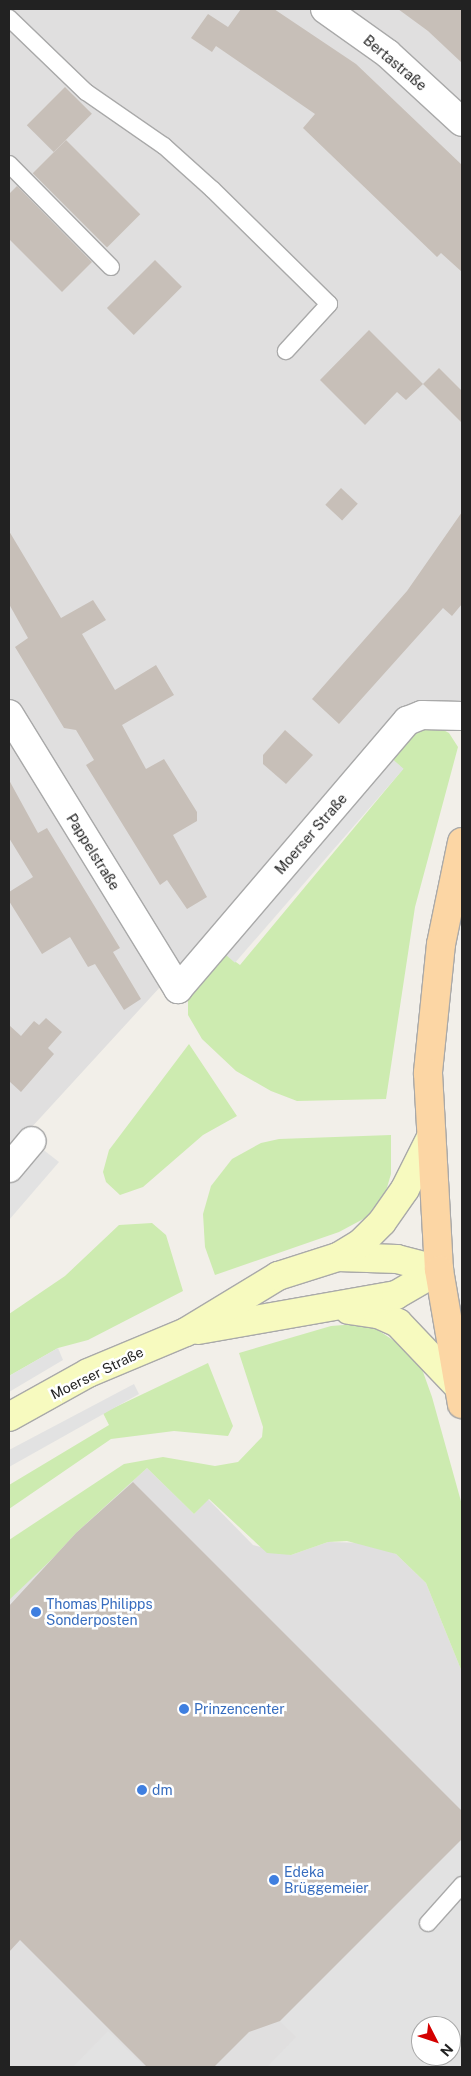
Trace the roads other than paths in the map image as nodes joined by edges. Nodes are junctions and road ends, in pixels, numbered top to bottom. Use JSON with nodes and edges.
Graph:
{"nodes":[{"id":1,"x":325,"y":9,"type":"edge"},
{"id":2,"x":9,"y":18,"type":"edge"},
{"id":3,"x":462,"y":122,"type":"edge"},
{"id":4,"x":9,"y":164,"type":"edge"},
{"id":5,"x":111,"y":267,"type":"dead end"},
{"id":6,"x":286,"y":351,"type":"dead end"},
{"id":7,"x":9,"y":714,"type":"edge"},
{"id":8,"x":462,"y":716,"type":"edge"},
{"id":9,"x":462,"y":842,"type":"edge"},
{"id":10,"x":178,"y":990,"type":"joint"},
{"id":11,"x":430,"y":1139,"type":"junction"},
{"id":12,"x":32,"y":1141,"type":"dead end"},
{"id":13,"x":9,"y":1168,"type":"edge"},
{"id":14,"x":338,"y":1257,"type":"junction"},
{"id":15,"x":439,"y":1270,"type":"junction"},
{"id":16,"x":332,"y":1307,"type":"junction"},
{"id":17,"x":186,"y":1332,"type":"junction"},
{"id":18,"x":460,"y":1395,"type":"edge"},
{"id":19,"x":9,"y":1417,"type":"edge"},
{"id":20,"x":462,"y":1885,"type":"edge"},
{"id":21,"x":428,"y":1923,"type":"dead end"}],
"edges":[{"from":1,"to":3,"type":"street","name":"Bertastraße"},
{"from":2,"to":6,"type":"lane"},
{"from":4,"to":5,"type":"lane"},
{"from":7,"to":10,"type":"street","name":"Pappelstraße"},
{"from":8,"to":10,"type":"street","name":"Moerser Straße"},
{"from":9,"to":11,"type":"main road","name":"Moerser Straße"},
{"from":11,"to":14,"type":"main road","name":"Moerser Straße"},
{"from":11,"to":15,"type":"main road","name":"Moerser Straße"},
{"from":12,"to":13,"type":"street"},
{"from":14,"to":15,"type":"main road","name":"Moerser Straße"},
{"from":14,"to":17,"type":"main road","name":"Moerser Straße"},
{"from":15,"to":16,"type":"main road","name":"Moerser Straße"},
{"from":15,"to":18,"type":"main road"},
{"from":16,"to":17,"type":"main road","name":"Moerser Straße"},
{"from":16,"to":18,"type":"main road","name":"Moerser Straße"},
{"from":17,"to":19,"type":"main road","name":"Moerser Straße"},
{"from":20,"to":21,"type":"lane"}]}
